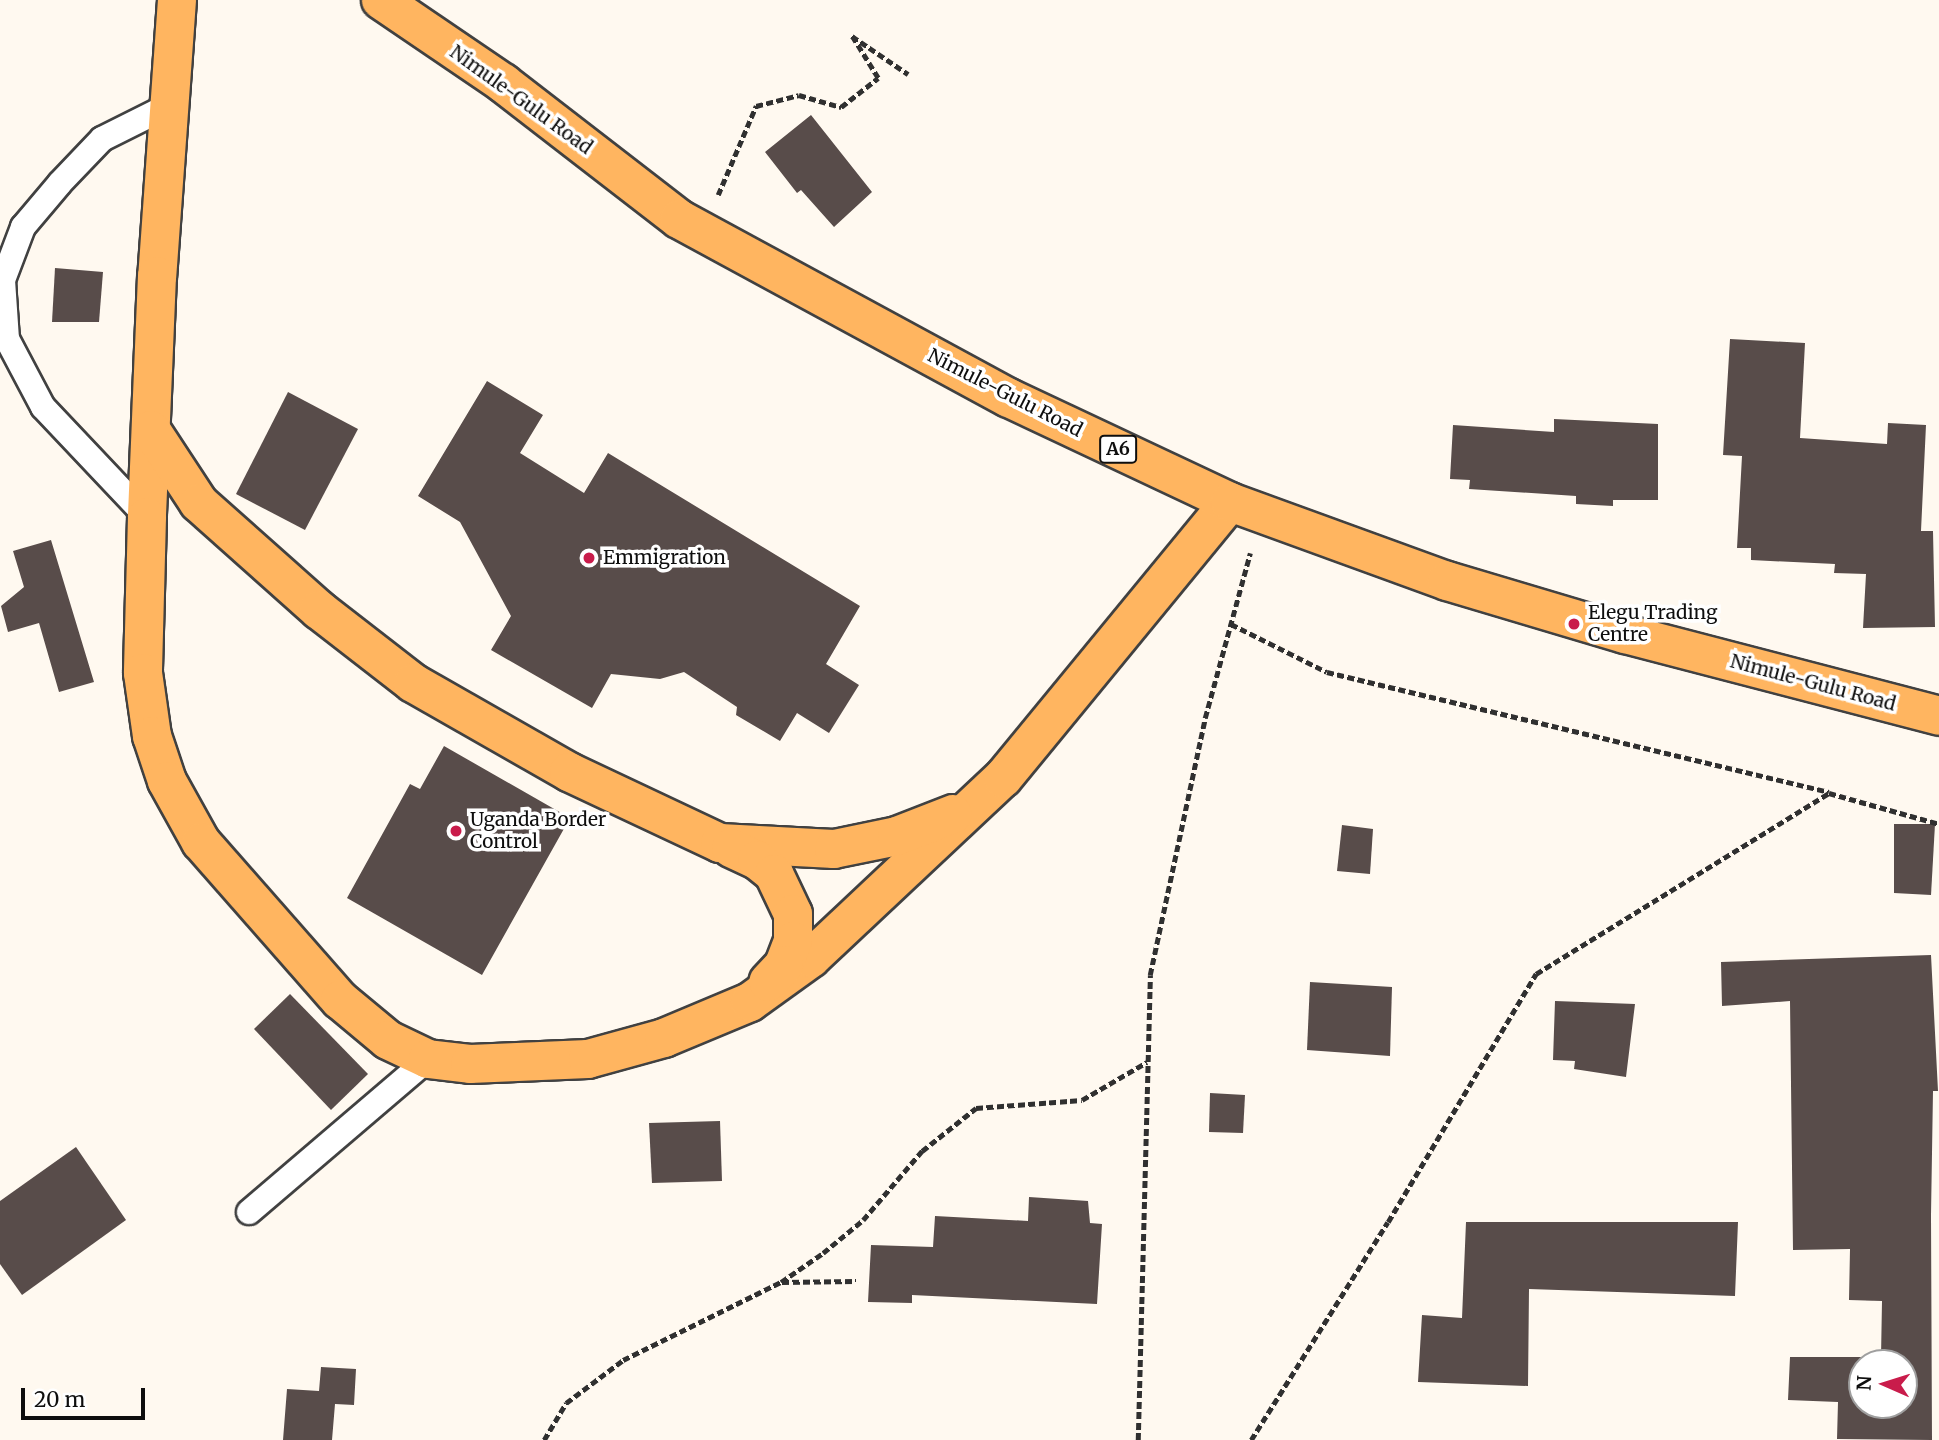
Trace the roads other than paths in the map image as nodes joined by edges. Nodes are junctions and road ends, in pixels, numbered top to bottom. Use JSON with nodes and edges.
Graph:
{"nodes":[{"id":1,"x":177,"y":0,"type":"edge"},
{"id":2,"x":381,"y":0,"type":"edge"},
{"id":3,"x":170,"y":105,"type":"junction"},
{"id":4,"x":151,"y":430,"type":"junction"},
{"id":5,"x":199,"y":503,"type":"junction"},
{"id":6,"x":1245,"y":509,"type":"junction"},
{"id":7,"x":147,"y":517,"type":"junction"},
{"id":8,"x":1939,"y":716,"type":"edge"},
{"id":9,"x":974,"y":805,"type":"junction"},
{"id":10,"x":720,"y":843,"type":"junction"},
{"id":11,"x":750,"y":1003,"type":"junction"},
{"id":12,"x":428,"y":1059,"type":"junction"},
{"id":13,"x":249,"y":1212,"type":"dead end"}],
"edges":[{"from":1,"to":3,"type":"main road"},
{"from":2,"to":6,"type":"main road","name":"Nimule-Gulu Road","number":"A6"},
{"from":3,"to":4,"type":"main road"},
{"from":3,"to":7,"type":"lane"},
{"from":4,"to":5,"type":"main road"},
{"from":4,"to":7,"type":"main road"},
{"from":5,"to":7,"type":"main road"},
{"from":5,"to":10,"type":"main road"},
{"from":6,"to":8,"type":"main road","name":"Nimule-Gulu Road","number":"A6"},
{"from":6,"to":9,"type":"main road"},
{"from":7,"to":12,"type":"main road"},
{"from":9,"to":10,"type":"main road"},
{"from":9,"to":11,"type":"main road"},
{"from":10,"to":11,"type":"main road"},
{"from":11,"to":12,"type":"main road"},
{"from":12,"to":13,"type":"lane"}]}
